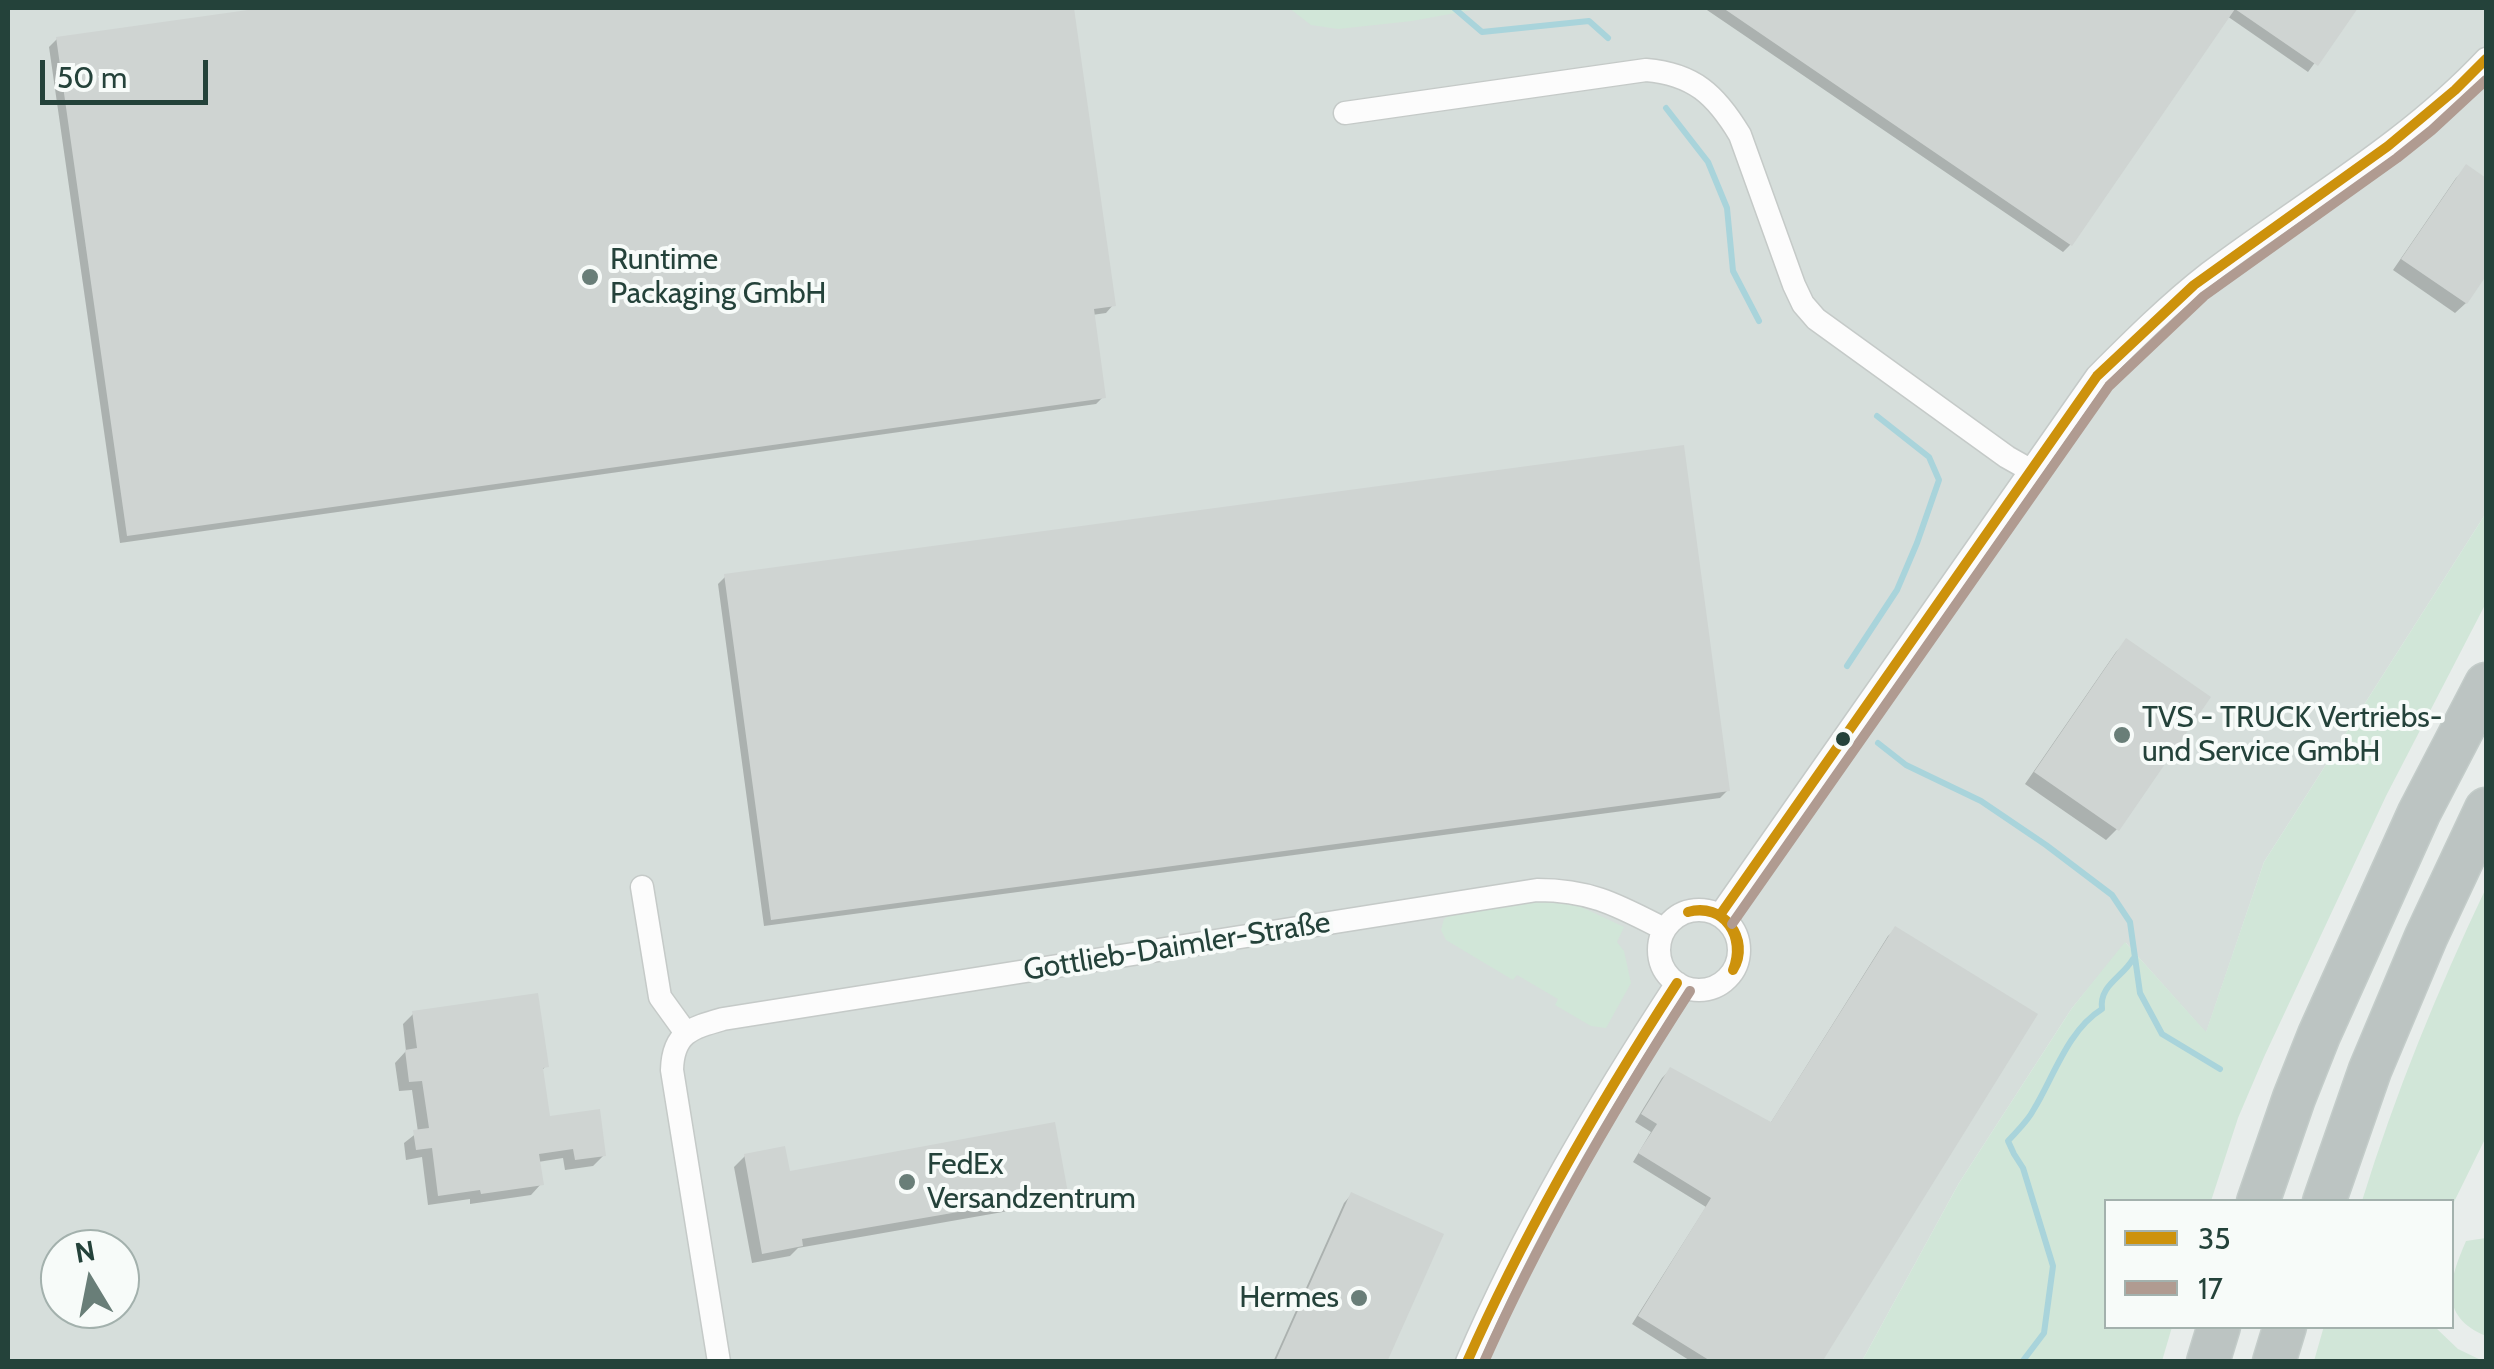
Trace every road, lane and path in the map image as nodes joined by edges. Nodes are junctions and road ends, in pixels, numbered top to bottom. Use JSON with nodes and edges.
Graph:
{"nodes":[{"id":1,"x":2486,"y":59,"type":"edge"},
{"id":2,"x":1345,"y":113,"type":"dead end"},
{"id":3,"x":2030,"y":470,"type":"junction"},
{"id":4,"x":2486,"y":684,"type":"edge"},
{"id":5,"x":2486,"y":809,"type":"edge"},
{"id":6,"x":642,"y":887,"type":"dead end"},
{"id":7,"x":1720,"y":915,"type":"junction"},
{"id":8,"x":1664,"y":929,"type":"junction"},
{"id":9,"x":1676,"y":984,"type":"junction"},
{"id":10,"x":686,"y":1033,"type":"junction"},
{"id":11,"x":2259,"y":1199,"type":"edge"},
{"id":12,"x":2325,"y":1199,"type":"edge"},
{"id":13,"x":2217,"y":1329,"type":"edge"},
{"id":14,"x":2284,"y":1329,"type":"edge"},
{"id":15,"x":719,"y":1362,"type":"edge"},
{"id":16,"x":1467,"y":1362,"type":"edge"},
{"id":17,"x":2208,"y":1362,"type":"edge"},
{"id":18,"x":2274,"y":1362,"type":"edge"}],
"edges":[{"from":1,"to":3,"type":"street"},
{"from":2,"to":3,"type":"street"},
{"from":3,"to":7,"type":"street"},
{"from":4,"to":11,"type":"highway"},
{"from":5,"to":12,"type":"highway"},
{"from":6,"to":10,"type":"street"},
{"from":7,"to":8,"type":"street"},
{"from":7,"to":9,"type":"street"},
{"from":8,"to":9,"type":"street"},
{"from":8,"to":10,"type":"street","name":"Gottlieb-Daimler-Straße"},
{"from":9,"to":16,"type":"street"},
{"from":10,"to":15,"type":"street"},
{"from":13,"to":17,"type":"highway"},
{"from":14,"to":18,"type":"highway"}]}
